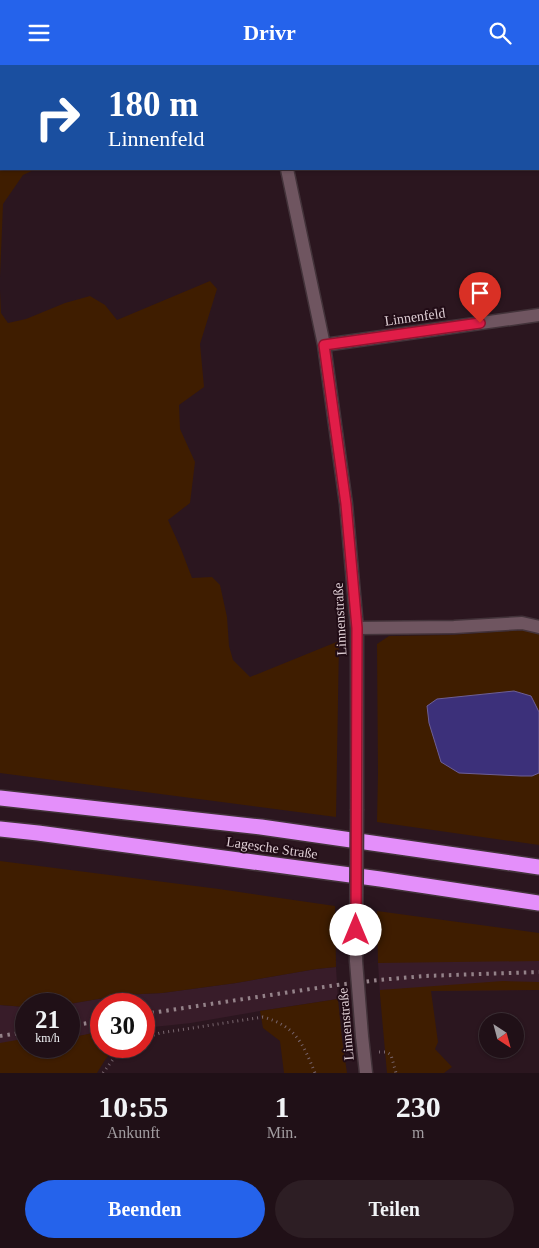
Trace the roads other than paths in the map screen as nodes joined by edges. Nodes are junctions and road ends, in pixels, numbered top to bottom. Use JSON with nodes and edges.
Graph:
{"nodes":[{"id":1,"x":286,"y":170,"type":"edge"},
{"id":2,"x":539,"y":315,"type":"edge"},
{"id":3,"x":324,"y":345,"type":"junction"},
{"id":4,"x":539,"y":627,"type":"edge"},
{"id":5,"x":357,"y":628,"type":"junction"},
{"id":6,"x":0,"y":798,"type":"edge"},
{"id":7,"x":0,"y":829,"type":"edge"},
{"id":8,"x":539,"y":867,"type":"edge"},
{"id":9,"x":539,"y":903,"type":"edge"},
{"id":10,"x":366,"y":1073,"type":"edge"}],
"edges":[{"from":1,"to":3,"type":"street","name":"Linnenstraße"},
{"from":2,"to":3,"type":"street","name":"Linnenfeld"},
{"from":3,"to":5,"type":"street","name":"Linnenstraße"},
{"from":4,"to":5,"type":"street"},
{"from":5,"to":10,"type":"street","name":"Linnenstraße","bridge":true},
{"from":6,"to":8,"type":"highway","name":"Lagesche Straße"},
{"from":7,"to":9,"type":"highway","name":"Lagesche Straße"}]}
